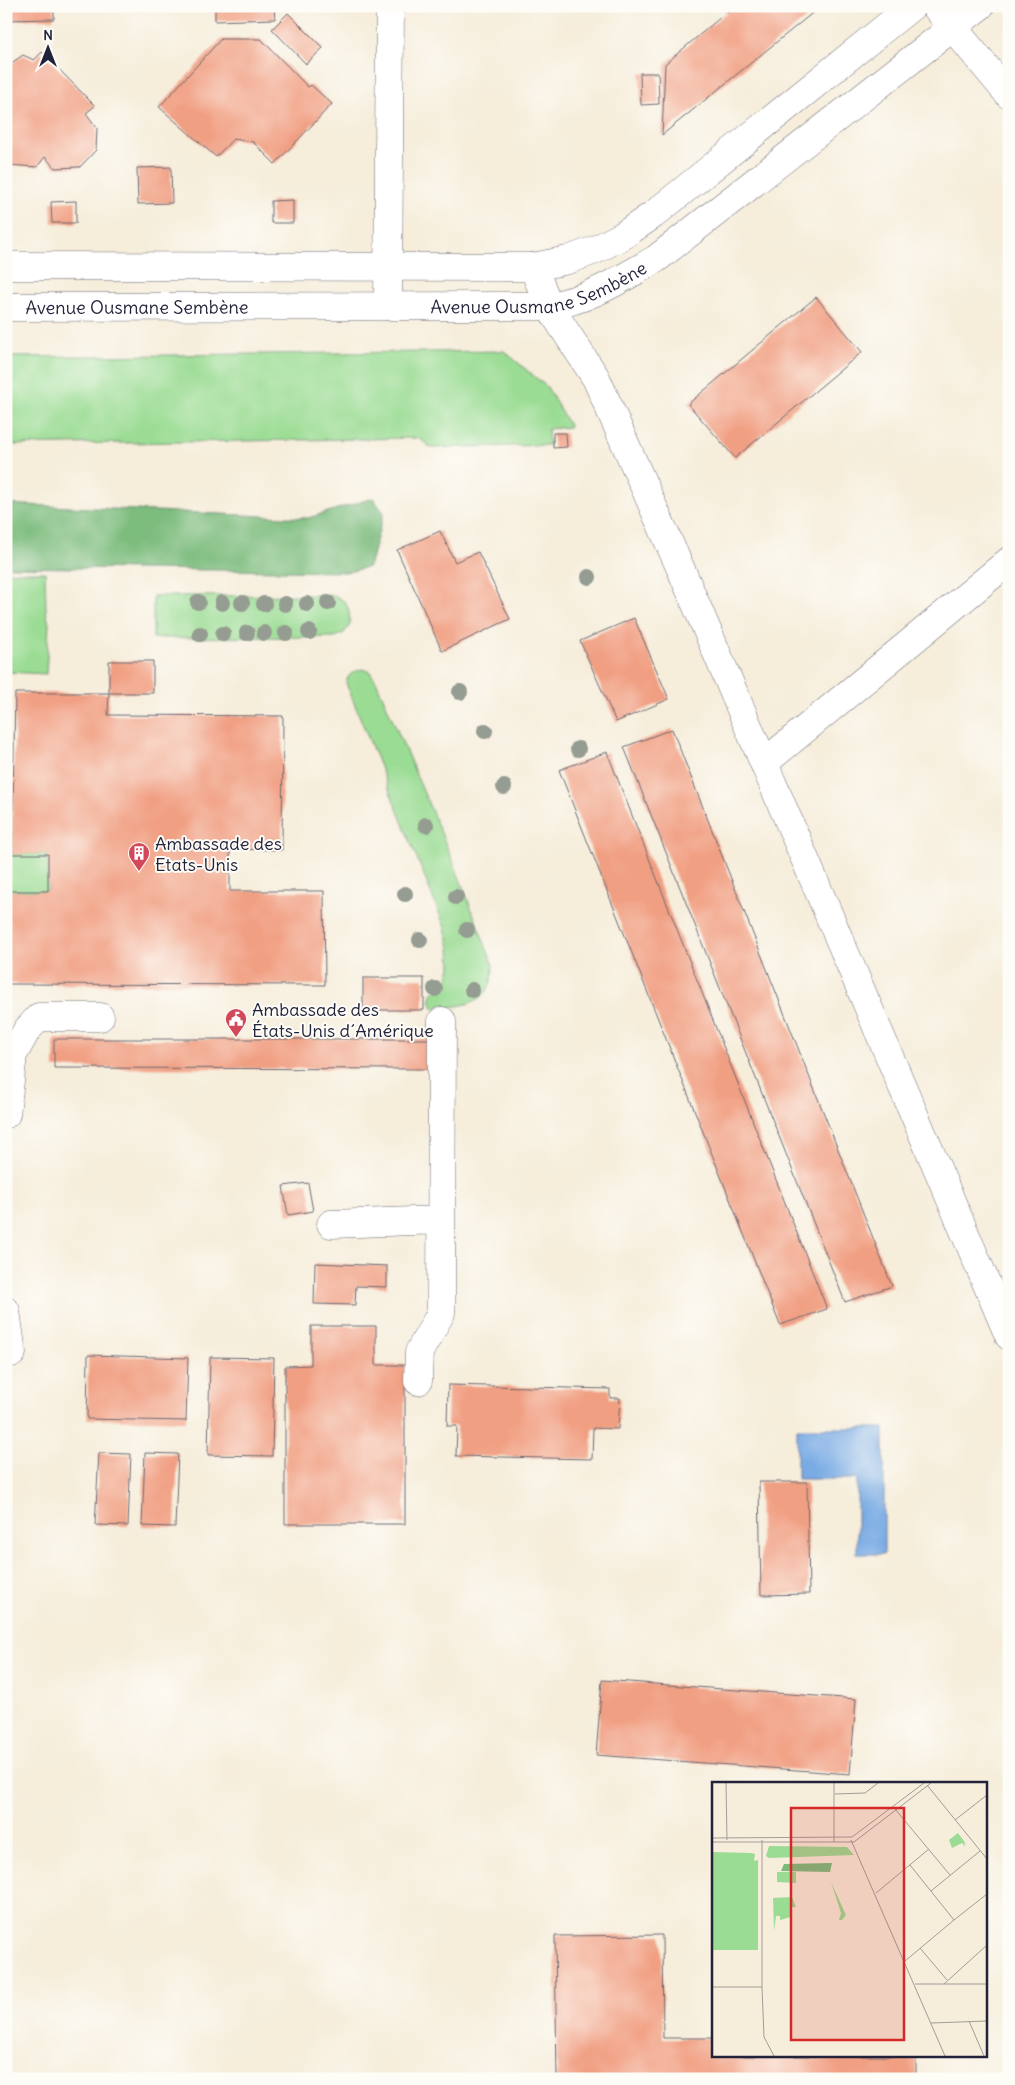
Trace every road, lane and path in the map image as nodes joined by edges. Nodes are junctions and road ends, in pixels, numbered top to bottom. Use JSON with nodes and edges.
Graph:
{"nodes":[{"id":1,"x":390,"y":6,"type":"edge"},
{"id":2,"x":912,"y":6,"type":"edge"},
{"id":3,"x":935,"y":6,"type":"edge"},
{"id":4,"x":980,"y":6,"type":"edge"},
{"id":5,"x":953,"y":28,"type":"junction"},
{"id":6,"x":1009,"y":94,"type":"edge"},
{"id":7,"x":6,"y":266,"type":"edge"},
{"id":8,"x":387,"y":266,"type":"junction"},
{"id":9,"x":534,"y":267,"type":"junction"},
{"id":10,"x":388,"y":306,"type":"junction"},
{"id":11,"x":548,"y":306,"type":"junction"},
{"id":12,"x":6,"y":307,"type":"edge"},
{"id":13,"x":1009,"y":561,"type":"edge"},
{"id":14,"x":764,"y":763,"type":"junction"},
{"id":15,"x":100,"y":1017,"type":"dead end"},
{"id":16,"x":442,"y":1021,"type":"dead end"},
{"id":17,"x":6,"y":1114,"type":"edge"},
{"id":18,"x":441,"y":1220,"type":"junction"},
{"id":19,"x":331,"y":1224,"type":"dead end"},
{"id":20,"x":6,"y":1310,"type":"edge"},
{"id":21,"x":1009,"y":1336,"type":"edge"},
{"id":22,"x":12,"y":1354,"type":"dead end"},
{"id":23,"x":418,"y":1381,"type":"dead end"}],
"edges":[{"from":1,"to":8,"type":"main road"},
{"from":2,"to":9,"type":"main road","name":"Avenue Ousmane Sembène"},
{"from":3,"to":5,"type":"main road"},
{"from":4,"to":5,"type":"main road","name":"Avenue Ousmane Sembène"},
{"from":5,"to":6,"type":"main road"},
{"from":5,"to":11,"type":"main road","name":"Avenue Ousmane Sembène"},
{"from":7,"to":8,"type":"main road","name":"Avenue Ousmane Sembène"},
{"from":8,"to":9,"type":"main road","name":"Avenue Ousmane Sembène"},
{"from":8,"to":10,"type":"main road"},
{"from":9,"to":11,"type":"main road"},
{"from":10,"to":11,"type":"main road","name":"Avenue Ousmane Sembène"},
{"from":10,"to":12,"type":"main road","name":"Avenue Ousmane Sembène"},
{"from":11,"to":14,"type":"main road"},
{"from":13,"to":14,"type":"main road"},
{"from":14,"to":21,"type":"main road"},
{"from":15,"to":17,"type":"main road"},
{"from":16,"to":18,"type":"main road"},
{"from":18,"to":19,"type":"main road"},
{"from":18,"to":23,"type":"main road"},
{"from":20,"to":22,"type":"main road"}]}
